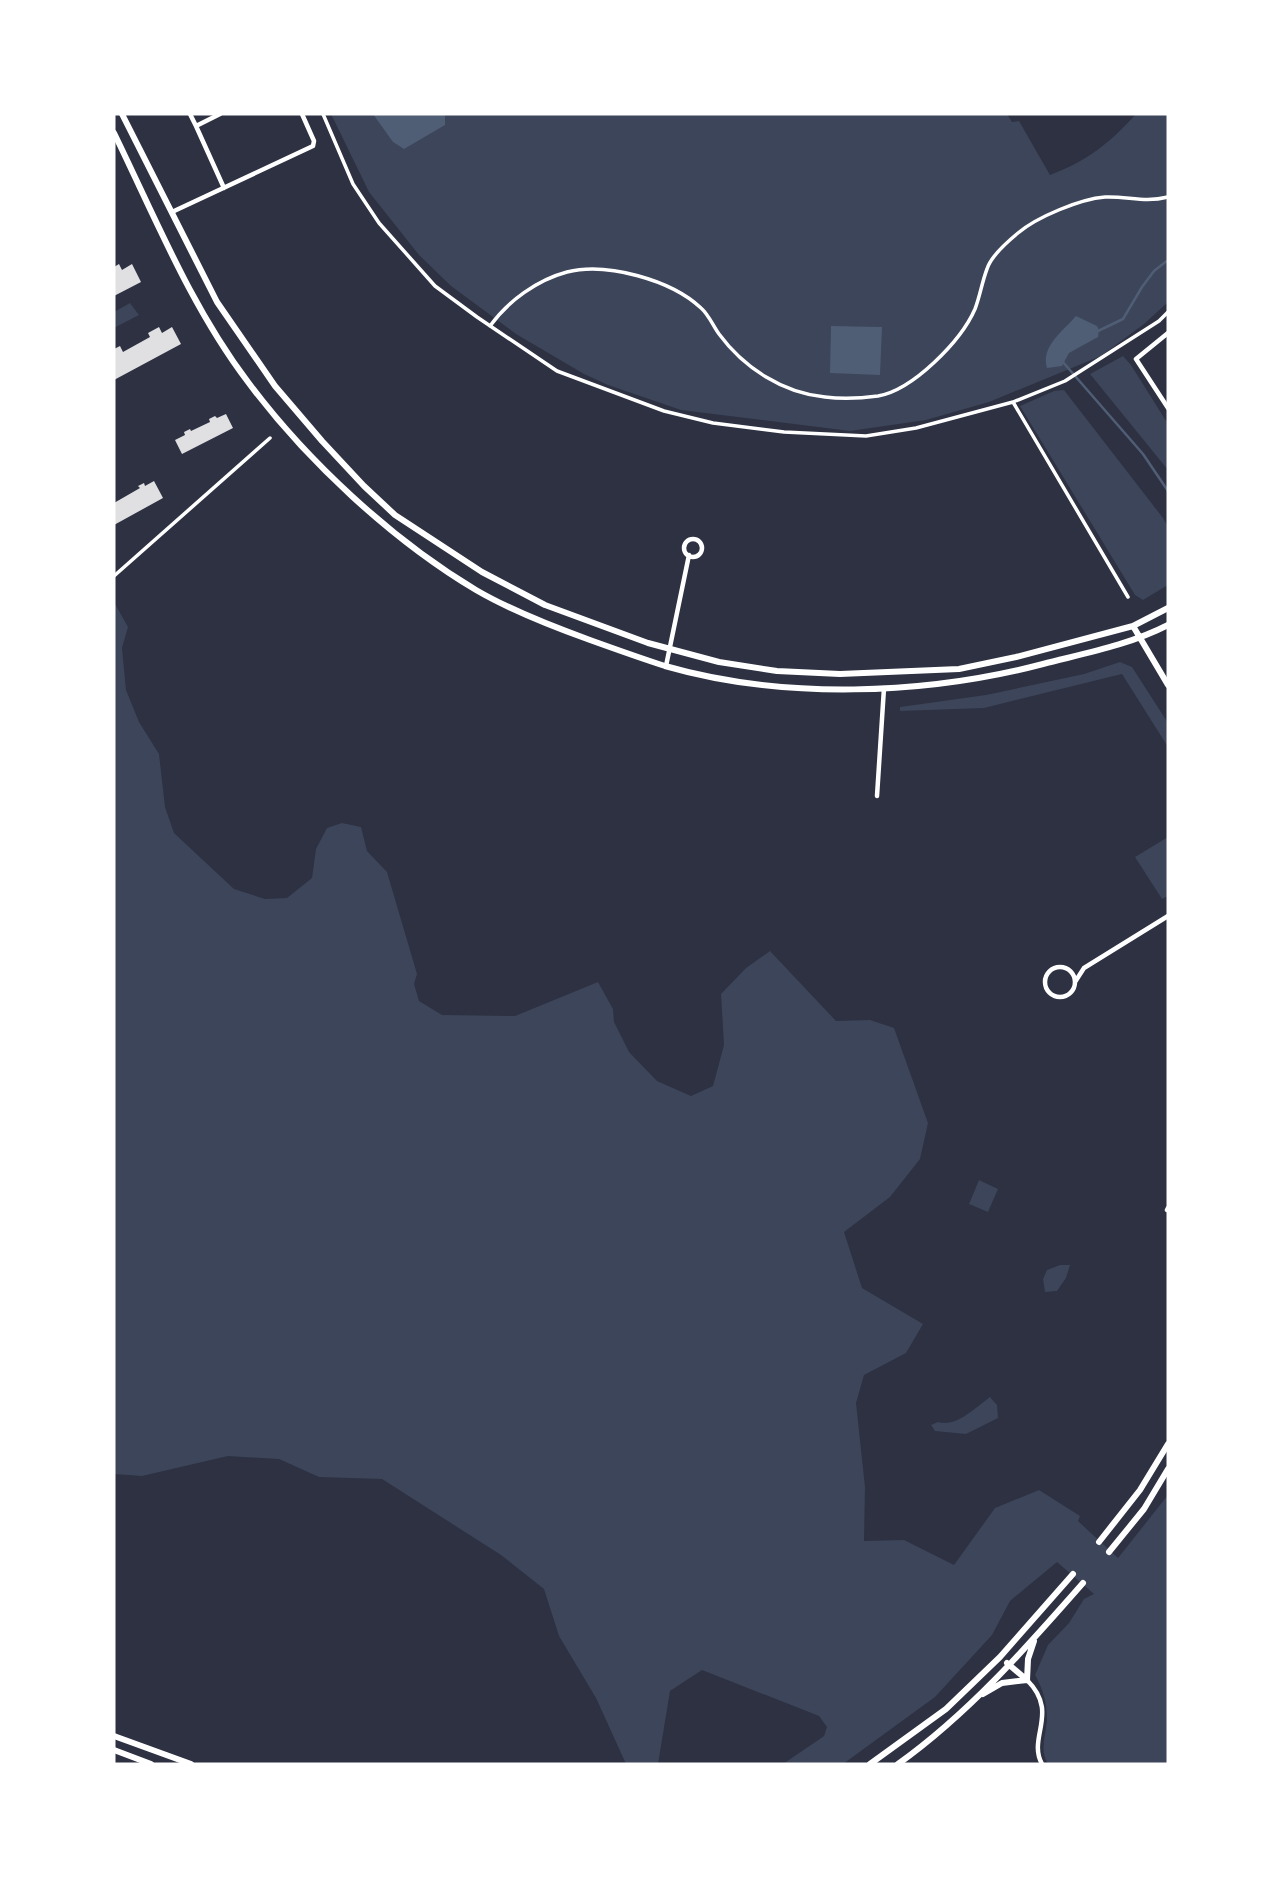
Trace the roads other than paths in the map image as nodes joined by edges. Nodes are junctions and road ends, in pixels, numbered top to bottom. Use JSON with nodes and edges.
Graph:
{"nodes":[{"id":1,"x":122,"y":114,"type":"edge"},
{"id":2,"x":190,"y":114,"type":"edge"},
{"id":3,"x":220,"y":114,"type":"edge"},
{"id":4,"x":302,"y":114,"type":"edge"},
{"id":5,"x":323,"y":114,"type":"edge"},
{"id":6,"x":196,"y":126,"type":"junction"},
{"id":7,"x":114,"y":133,"type":"edge"},
{"id":8,"x":224,"y":188,"type":"junction"},
{"id":9,"x":1168,"y":197,"type":"edge"},
{"id":10,"x":171,"y":213,"type":"junction"},
{"id":11,"x":1168,"y":313,"type":"edge"},
{"id":12,"x":490,"y":326,"type":"junction"},
{"id":13,"x":1168,"y":333,"type":"edge"},
{"id":14,"x":1013,"y":402,"type":"junction"},
{"id":15,"x":1168,"y":408,"type":"edge"},
{"id":16,"x":270,"y":438,"type":"dead end"},
{"id":17,"x":689,"y":555,"type":"dead end"},
{"id":18,"x":114,"y":576,"type":"edge"},
{"id":19,"x":1128,"y":597,"type":"dead end"},
{"id":20,"x":1168,"y":608,"type":"edge"},
{"id":21,"x":1168,"y":625,"type":"edge"},
{"id":22,"x":1133,"y":626,"type":"junction"},
{"id":23,"x":1140,"y":639,"type":"junction"},
{"id":24,"x":670,"y":650,"type":"junction"},
{"id":25,"x":666,"y":666,"type":"junction"},
{"id":26,"x":885,"y":673,"type":"junction"},
{"id":27,"x":1168,"y":685,"type":"edge"},
{"id":28,"x":884,"y":688,"type":"junction"},
{"id":29,"x":877,"y":796,"type":"dead end"},
{"id":30,"x":1168,"y":916,"type":"edge"},
{"id":31,"x":1068,"y":968,"type":"junction"},
{"id":32,"x":1084,"y":968,"type":"junction"},
{"id":33,"x":1075,"y":982,"type":"junction"},
{"id":34,"x":1168,"y":1444,"type":"edge"},
{"id":35,"x":1168,"y":1469,"type":"edge"},
{"id":36,"x":1098,"y":1542,"type":"dead end"},
{"id":37,"x":1110,"y":1552,"type":"dead end"},
{"id":38,"x":1073,"y":1574,"type":"dead end"},
{"id":39,"x":1083,"y":1583,"type":"dead end"},
{"id":40,"x":1036,"y":1636,"type":"junction"},
{"id":41,"x":1000,"y":1657,"type":"junction"},
{"id":42,"x":1009,"y":1664,"type":"junction"},
{"id":43,"x":1027,"y":1680,"type":"junction"},
{"id":44,"x":973,"y":1701,"type":"junction"},
{"id":45,"x":114,"y":1736,"type":"edge"},
{"id":46,"x":114,"y":1750,"type":"edge"},
{"id":47,"x":152,"y":1764,"type":"edge"},
{"id":48,"x":191,"y":1764,"type":"edge"},
{"id":49,"x":870,"y":1764,"type":"edge"},
{"id":50,"x":898,"y":1764,"type":"edge"},
{"id":51,"x":1042,"y":1764,"type":"edge"}],
"edges":[{"from":1,"to":10,"type":"street"},
{"from":2,"to":6,"type":"street"},
{"from":3,"to":6,"type":"street"},
{"from":4,"to":8,"type":"street"},
{"from":5,"to":12,"type":"street"},
{"from":6,"to":8,"type":"street"},
{"from":7,"to":25,"type":"street"},
{"from":8,"to":10,"type":"street"},
{"from":9,"to":12,"type":"street"},
{"from":10,"to":24,"type":"street"},
{"from":11,"to":14,"type":"street"},
{"from":12,"to":14,"type":"street"},
{"from":13,"to":15,"type":"street"},
{"from":14,"to":19,"type":"street"},
{"from":16,"to":18,"type":"street"},
{"from":17,"to":24,"type":"street"},
{"from":20,"to":22,"type":"street"},
{"from":21,"to":23,"type":"street"},
{"from":22,"to":23,"type":"street"},
{"from":22,"to":26,"type":"street"},
{"from":23,"to":27,"type":"street"},
{"from":23,"to":28,"type":"street"},
{"from":24,"to":25,"type":"street"},
{"from":24,"to":26,"type":"street"},
{"from":25,"to":28,"type":"street"},
{"from":26,"to":28,"type":"street"},
{"from":28,"to":29,"type":"street"},
{"from":30,"to":32,"type":"street"},
{"from":31,"to":32,"type":"street"},
{"from":31,"to":33,"type":"street"},
{"from":31,"to":33,"type":"street"},
{"from":32,"to":33,"type":"street"},
{"from":34,"to":36,"type":"street"},
{"from":35,"to":37,"type":"street"},
{"from":38,"to":41,"type":"street"},
{"from":39,"to":40,"type":"street"},
{"from":40,"to":42,"type":"street"},
{"from":40,"to":43,"type":"street"},
{"from":41,"to":42,"type":"street"},
{"from":41,"to":49,"type":"street"},
{"from":42,"to":43,"type":"street"},
{"from":42,"to":44,"type":"street"},
{"from":43,"to":44,"type":"street"},
{"from":43,"to":51,"type":"street"},
{"from":44,"to":50,"type":"street"},
{"from":45,"to":48,"type":"street"},
{"from":46,"to":47,"type":"street"}]}
